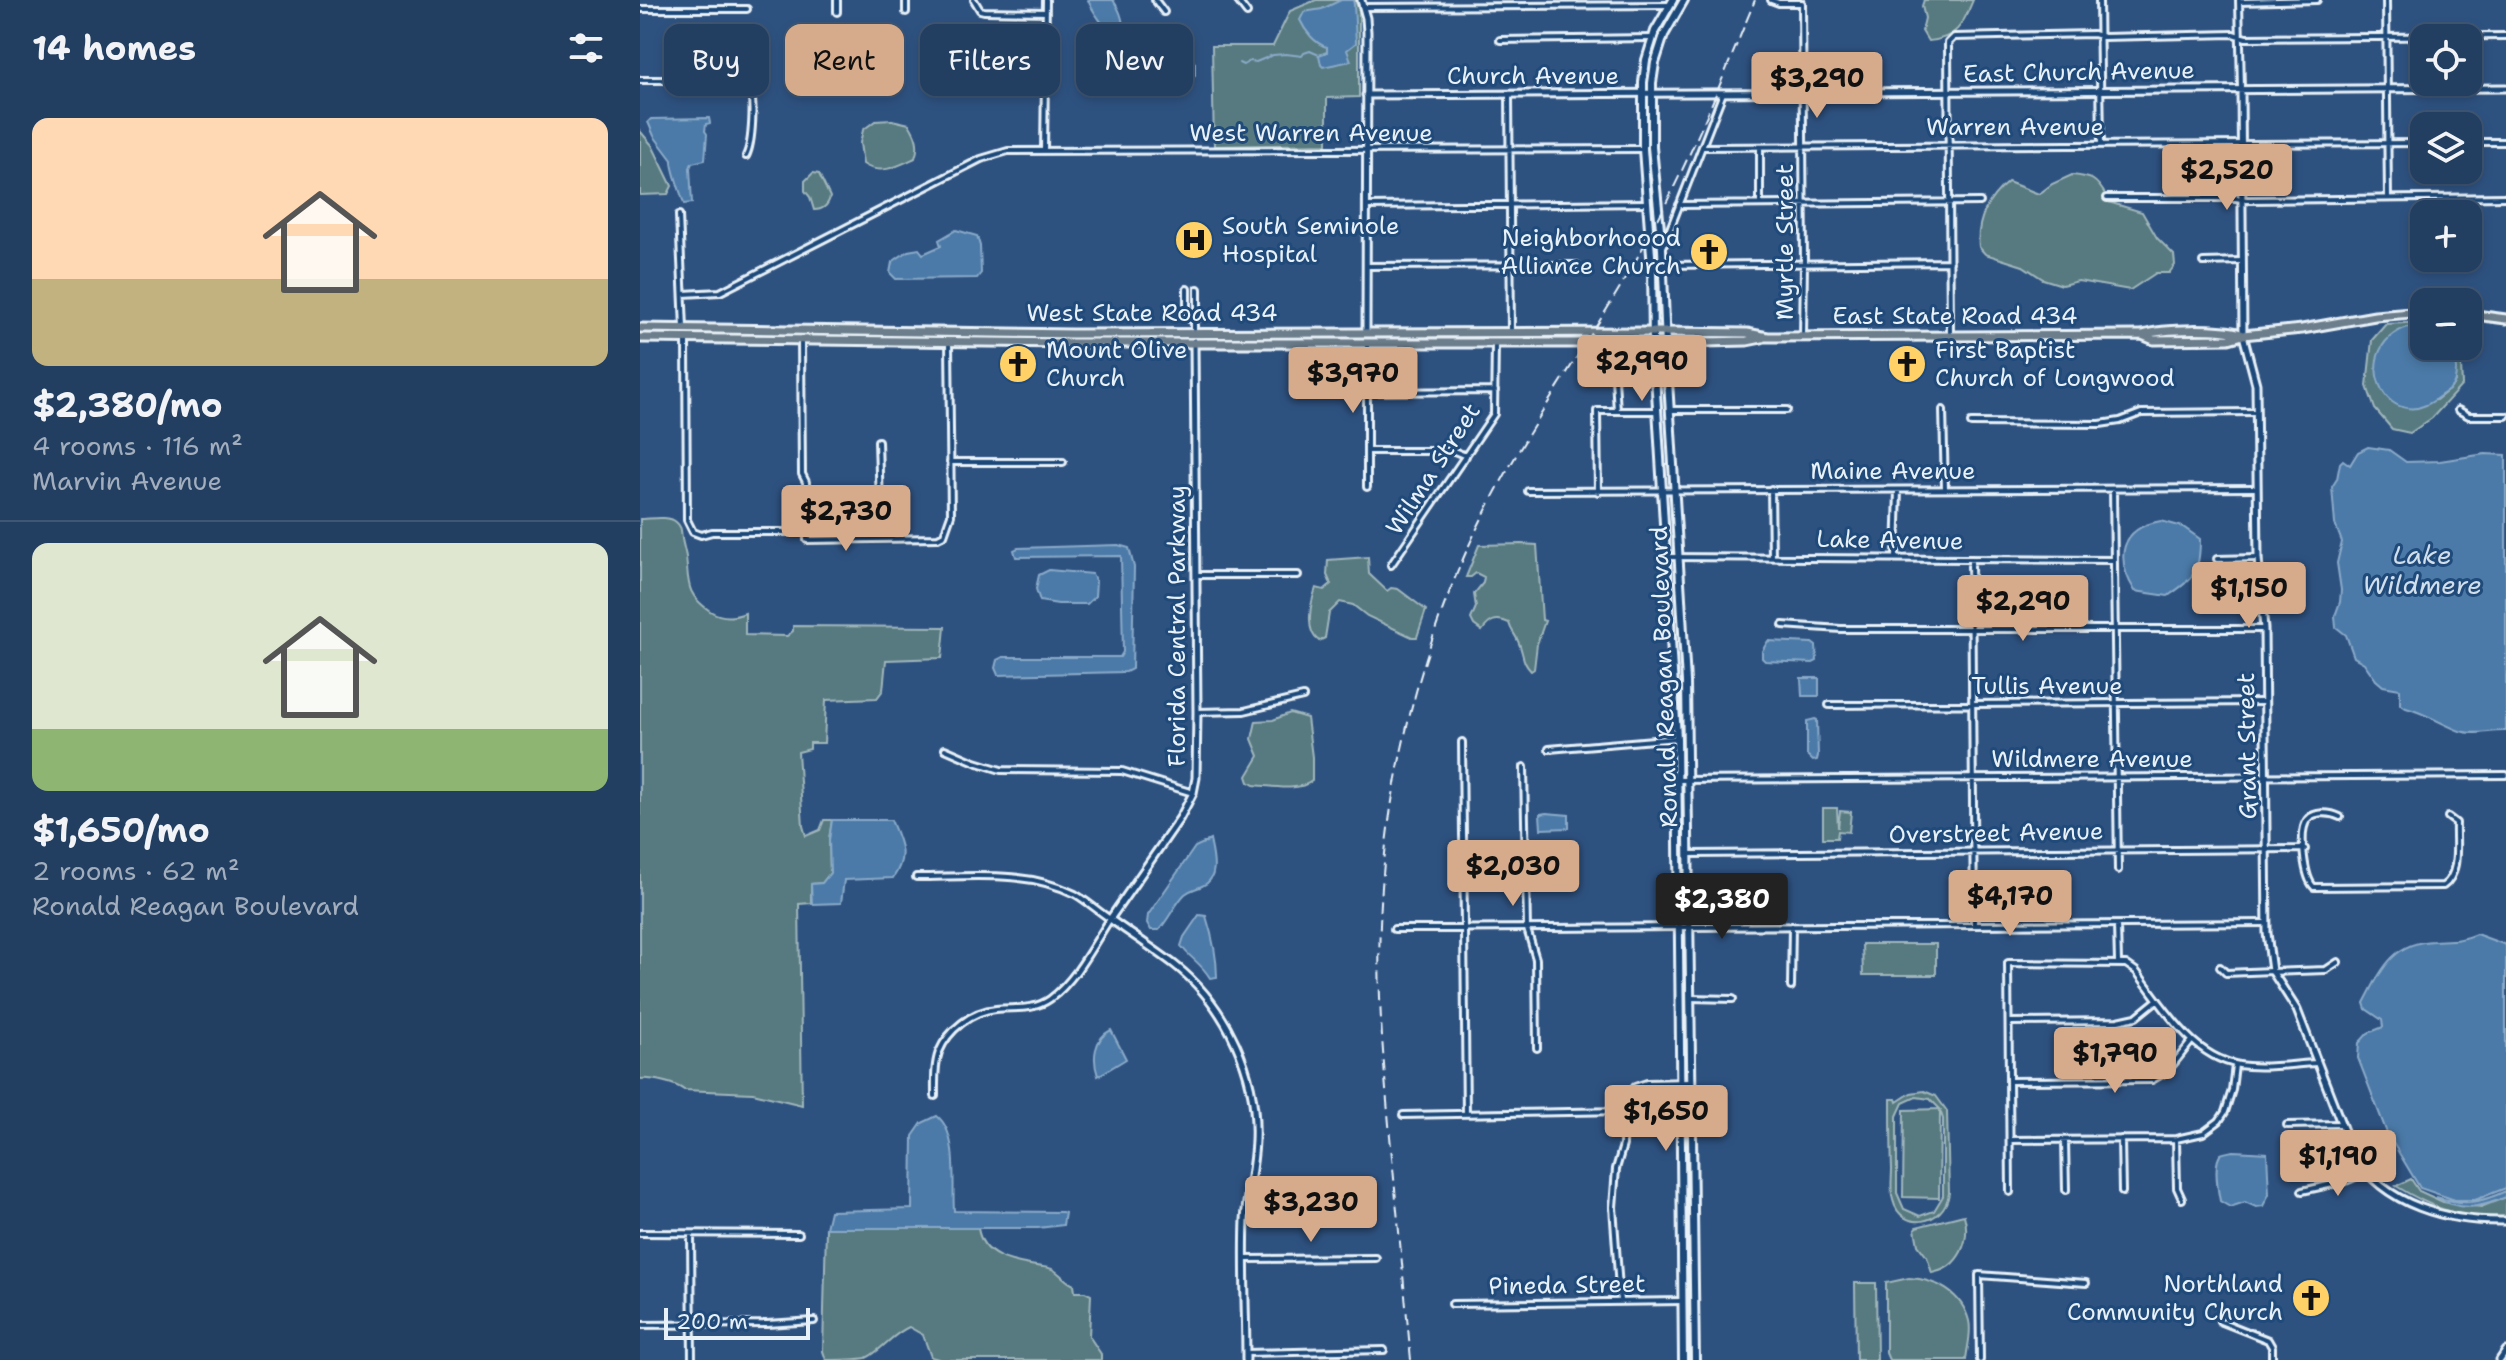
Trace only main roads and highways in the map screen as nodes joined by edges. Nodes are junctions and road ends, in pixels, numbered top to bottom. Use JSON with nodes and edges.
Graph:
{"nodes":[{"id":1,"x":1684,"y":0,"type":"edge"},
{"id":2,"x":1671,"y":2,"type":"edge"},
{"id":3,"x":1679,"y":8,"type":"junction"},
{"id":4,"x":2410,"y":313,"type":"edge"},
{"id":5,"x":2482,"y":316,"type":"edge"},
{"id":6,"x":2506,"y":319,"type":"edge"},
{"id":7,"x":640,"y":328,"type":"edge"},
{"id":8,"x":684,"y":328,"type":"junction"},
{"id":9,"x":698,"y":328,"type":"junction"},
{"id":10,"x":1653,"y":332,"type":"junction"},
{"id":11,"x":1665,"y":332,"type":"junction"},
{"id":12,"x":671,"y":337,"type":"junction"},
{"id":13,"x":686,"y":337,"type":"junction"},
{"id":14,"x":949,"y":337,"type":"junction"},
{"id":15,"x":1367,"y":337,"type":"junction"},
{"id":16,"x":1768,"y":337,"type":"junction"},
{"id":17,"x":640,"y":338,"type":"edge"},
{"id":18,"x":1653,"y":342,"type":"junction"},
{"id":19,"x":1665,"y":343,"type":"junction"},
{"id":20,"x":1655,"y":362,"type":"junction"},
{"id":21,"x":1650,"y":380,"type":"dead end"},
{"id":22,"x":1683,"y":1251,"type":"junction"},
{"id":23,"x":1694,"y":1251,"type":"junction"},
{"id":24,"x":1683,"y":1360,"type":"edge"},
{"id":25,"x":1695,"y":1360,"type":"edge"}],
"edges":[{"from":1,"to":3,"type":"main road","name":"Ronald Reagan Boulevard"},
{"from":2,"to":3,"type":"main road"},
{"from":2,"to":10,"type":"main road","name":"Ronald Reagan Boulevard"},
{"from":3,"to":11,"type":"main road","name":"Ronald Reagan Boulevard"},
{"from":4,"to":16,"type":"main road","name":"East State Road 434"},
{"from":5,"to":6,"type":"main road"},
{"from":7,"to":8,"type":"main road","name":"West State Road 434"},
{"from":8,"to":9,"type":"main road","name":"West State Road 434"},
{"from":8,"to":12,"type":"main road"},
{"from":9,"to":13,"type":"main road"},
{"from":9,"to":14,"type":"main road","name":"West State Road 434"},
{"from":10,"to":11,"type":"main road"},
{"from":10,"to":15,"type":"main road"},
{"from":10,"to":18,"type":"main road","name":"Ronald Reagan Boulevard"},
{"from":11,"to":16,"type":"main road","name":"East State Road 434"},
{"from":11,"to":19,"type":"main road","name":"Ronald Reagan Boulevard"},
{"from":12,"to":13,"type":"main road"},
{"from":12,"to":17,"type":"main road"},
{"from":13,"to":14,"type":"main road"},
{"from":14,"to":15,"type":"main road","name":"West State Road 434"},
{"from":14,"to":15,"type":"main road","name":"West State Road 434"},
{"from":15,"to":18,"type":"main road","name":"West State Road 434"},
{"from":16,"to":19,"type":"main road","name":"East State Road 434"},
{"from":18,"to":19,"type":"main road","name":"West State Road 434"},
{"from":18,"to":20,"type":"main road","name":"Ronald Reagan Boulevard"},
{"from":19,"to":23,"type":"main road","name":"Ronald Reagan Boulevard"},
{"from":20,"to":21,"type":"main road"},
{"from":20,"to":22,"type":"main road","name":"Ronald Reagan Boulevard"},
{"from":22,"to":23,"type":"main road"},
{"from":22,"to":24,"type":"main road","name":"Ronald Reagan Boulevard"},
{"from":23,"to":25,"type":"main road","name":"Ronald Reagan Boulevard"}]}
